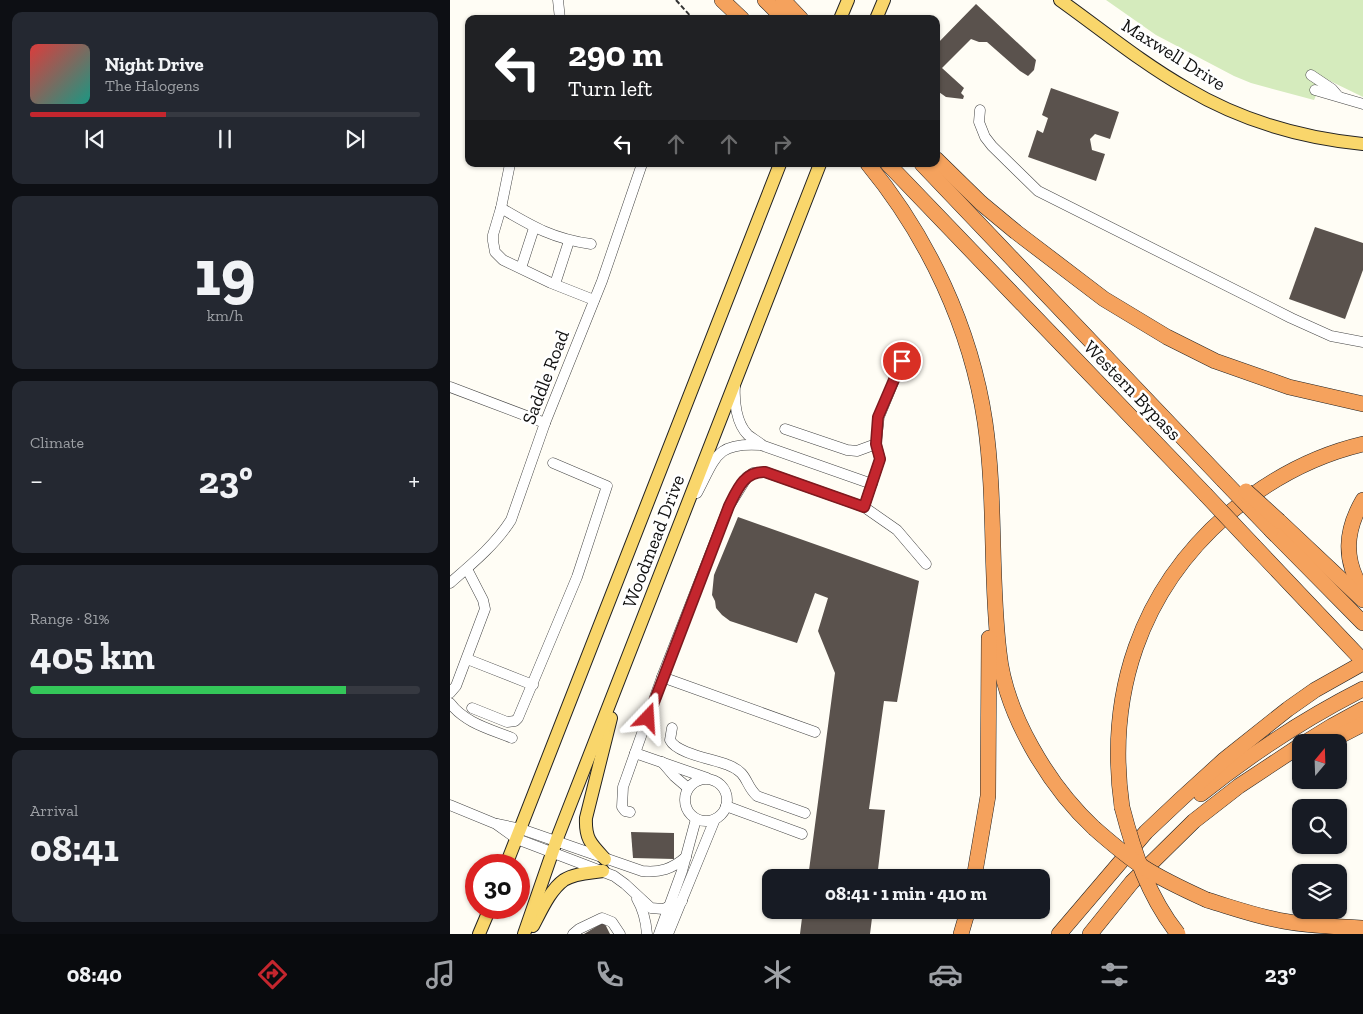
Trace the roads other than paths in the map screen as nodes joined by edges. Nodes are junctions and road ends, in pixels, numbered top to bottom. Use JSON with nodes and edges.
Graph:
{"nodes":[{"id":1,"x":558,"y":0,"type":"edge"},
{"id":2,"x":721,"y":0,"type":"edge"},
{"id":3,"x":766,"y":0,"type":"edge"},
{"id":4,"x":784,"y":0,"type":"edge"},
{"id":5,"x":848,"y":0,"type":"edge"},
{"id":6,"x":884,"y":0,"type":"edge"},
{"id":7,"x":1060,"y":0,"type":"edge"},
{"id":8,"x":560,"y":15,"type":"edge"},
{"id":9,"x":733,"y":15,"type":"edge"},
{"id":10,"x":738,"y":15,"type":"edge"},
{"id":11,"x":780,"y":15,"type":"edge"},
{"id":12,"x":797,"y":15,"type":"edge"},
{"id":13,"x":842,"y":15,"type":"edge"},
{"id":14,"x":878,"y":15,"type":"edge"},
{"id":15,"x":1311,"y":75,"type":"dead end"},
{"id":16,"x":1315,"y":90,"type":"dead end"},
{"id":17,"x":1340,"y":98,"type":"junction"},
{"id":18,"x":1363,"y":104,"type":"edge"},
{"id":19,"x":980,"y":110,"type":"dead end"},
{"id":20,"x":1363,"y":144,"type":"edge"},
{"id":21,"x":940,"y":163,"type":"edge"},
{"id":22,"x":509,"y":167,"type":"edge"},
{"id":23,"x":640,"y":167,"type":"edge"},
{"id":24,"x":779,"y":167,"type":"edge"},
{"id":25,"x":819,"y":167,"type":"edge"},
{"id":26,"x":870,"y":167,"type":"edge"},
{"id":27,"x":891,"y":167,"type":"edge"},
{"id":28,"x":925,"y":167,"type":"edge"},
{"id":29,"x":501,"y":208,"type":"junction"},
{"id":30,"x":534,"y":228,"type":"junction"},
{"id":31,"x":569,"y":241,"type":"junction"},
{"id":32,"x":591,"y":244,"type":"dead end"},
{"id":33,"x":521,"y":268,"type":"junction"},
{"id":34,"x":555,"y":284,"type":"junction"},
{"id":35,"x":594,"y":300,"type":"junction"},
{"id":36,"x":1363,"y":342,"type":"edge"},
{"id":37,"x":902,"y":361,"type":"dead end"},
{"id":38,"x":736,"y":376,"type":"junction"},
{"id":39,"x":450,"y":387,"type":"edge"},
{"id":40,"x":1363,"y":404,"type":"edge"},
{"id":41,"x":545,"y":423,"type":"junction"},
{"id":42,"x":785,"y":429,"type":"dead end"},
{"id":43,"x":876,"y":444,"type":"junction"},
{"id":44,"x":1363,"y":444,"type":"edge"},
{"id":45,"x":762,"y":445,"type":"junction"},
{"id":46,"x":988,"y":461,"type":"junction"},
{"id":47,"x":553,"y":463,"type":"dead end"},
{"id":48,"x":872,"y":484,"type":"junction"},
{"id":49,"x":1363,"y":500,"type":"edge"},
{"id":50,"x":864,"y":507,"type":"junction"},
{"id":51,"x":683,"y":518,"type":"junction"},
{"id":52,"x":1275,"y":526,"type":"junction"},
{"id":53,"x":926,"y":564,"type":"dead end"},
{"id":54,"x":467,"y":569,"type":"junction"},
{"id":55,"x":450,"y":583,"type":"edge"},
{"id":56,"x":1363,"y":590,"type":"edge"},
{"id":57,"x":1363,"y":600,"type":"edge"},
{"id":58,"x":1363,"y":623,"type":"edge"},
{"id":59,"x":467,"y":659,"type":"junction"},
{"id":60,"x":627,"y":660,"type":"junction"},
{"id":61,"x":1363,"y":662,"type":"edge"},
{"id":62,"x":662,"y":677,"type":"junction"},
{"id":63,"x":533,"y":684,"type":"junction"},
{"id":64,"x":1363,"y":689,"type":"edge"},
{"id":65,"x":450,"y":693,"type":"edge"},
{"id":66,"x":450,"y":703,"type":"edge"},
{"id":67,"x":472,"y":708,"type":"dead end"},
{"id":68,"x":1363,"y":710,"type":"edge"},
{"id":69,"x":1363,"y":724,"type":"edge"},
{"id":70,"x":672,"y":728,"type":"dead end"},
{"id":71,"x":815,"y":732,"type":"dead end"},
{"id":72,"x":1319,"y":734,"type":"edge"},
{"id":73,"x":1344,"y":734,"type":"edge"},
{"id":74,"x":512,"y":738,"type":"dead end"},
{"id":75,"x":1292,"y":752,"type":"edge"},
{"id":76,"x":635,"y":753,"type":"junction"},
{"id":77,"x":1292,"y":754,"type":"edge"},
{"id":78,"x":1283,"y":757,"type":"junction"},
{"id":79,"x":662,"y":762,"type":"junction"},
{"id":80,"x":708,"y":779,"type":"junction"},
{"id":81,"x":688,"y":788,"type":"junction"},
{"id":82,"x":450,"y":805,"type":"edge"},
{"id":83,"x":726,"y":806,"type":"junction"},
{"id":84,"x":630,"y":812,"type":"dead end"},
{"id":85,"x":805,"y":813,"type":"dead end"},
{"id":86,"x":696,"y":819,"type":"junction"},
{"id":87,"x":715,"y":819,"type":"junction"},
{"id":88,"x":519,"y":834,"type":"junction"},
{"id":89,"x":802,"y":834,"type":"dead end"},
{"id":90,"x":554,"y":847,"type":"junction"},
{"id":91,"x":511,"y":854,"type":"edge"},
{"id":92,"x":686,"y":858,"type":"junction"},
{"id":93,"x":604,"y":865,"type":"junction"},
{"id":94,"x":976,"y":869,"type":"edge"},
{"id":95,"x":634,"y":893,"type":"junction"},
{"id":96,"x":682,"y":901,"type":"junction"},
{"id":97,"x":669,"y":906,"type":"junction"},
{"id":98,"x":1075,"y":914,"type":"junction"},
{"id":99,"x":485,"y":919,"type":"edge"},
{"id":100,"x":965,"y":919,"type":"edge"},
{"id":101,"x":1363,"y":928,"type":"edge"},
{"id":102,"x":479,"y":934,"type":"edge"},
{"id":103,"x":526,"y":934,"type":"edge"},
{"id":104,"x":573,"y":934,"type":"edge"},
{"id":105,"x":620,"y":934,"type":"edge"},
{"id":106,"x":647,"y":934,"type":"edge"},
{"id":107,"x":659,"y":934,"type":"edge"},
{"id":108,"x":668,"y":934,"type":"edge"},
{"id":109,"x":961,"y":934,"type":"edge"},
{"id":110,"x":1059,"y":934,"type":"edge"},
{"id":111,"x":1090,"y":934,"type":"edge"},
{"id":112,"x":1178,"y":934,"type":"edge"}],
"edges":[{"from":1,"to":8,"type":"street"},
{"from":2,"to":9,"type":"highway"},
{"from":2,"to":10,"type":"highway"},
{"from":3,"to":11,"type":"highway"},
{"from":4,"to":12,"type":"highway"},
{"from":5,"to":13,"type":"main road"},
{"from":6,"to":14,"type":"main road"},
{"from":7,"to":20,"type":"main road","name":"Maxwell Drive"},
{"from":15,"to":17,"type":"street"},
{"from":16,"to":17,"type":"street"},
{"from":17,"to":18,"type":"street"},
{"from":19,"to":36,"type":"street"},
{"from":21,"to":40,"type":"highway"},
{"from":22,"to":29,"type":"street"},
{"from":23,"to":35,"type":"street","name":"Saddle Road"},
{"from":24,"to":88,"type":"main road","name":"Woodmead Drive"},
{"from":25,"to":38,"type":"main road","name":"Woodmead Drive"},
{"from":26,"to":46,"type":"highway"},
{"from":27,"to":61,"type":"highway","name":"Western Bypass","bridge":true},
{"from":28,"to":52,"type":"highway","name":"Western Bypass","bridge":true},
{"from":29,"to":30,"type":"street"},
{"from":29,"to":33,"type":"street"},
{"from":30,"to":31,"type":"street"},
{"from":30,"to":33,"type":"street"},
{"from":31,"to":32,"type":"street"},
{"from":31,"to":34,"type":"street"},
{"from":33,"to":34,"type":"street"},
{"from":34,"to":35,"type":"street"},
{"from":35,"to":41,"type":"street","name":"Saddle Road"},
{"from":37,"to":43,"type":"street"},
{"from":38,"to":45,"type":"street"},
{"from":38,"to":51,"type":"main road","name":"Woodmead Drive"},
{"from":39,"to":41,"type":"street"},
{"from":41,"to":54,"type":"street","name":"Saddle Road"},
{"from":42,"to":43,"type":"street"},
{"from":43,"to":48,"type":"street"},
{"from":44,"to":112,"type":"highway","bridge":true},
{"from":45,"to":48,"type":"street"},
{"from":45,"to":51,"type":"street"},
{"from":46,"to":94,"type":"highway"},
{"from":46,"to":101,"type":"highway","bridge":true},
{"from":47,"to":63,"type":"street"},
{"from":48,"to":50,"type":"street"},
{"from":49,"to":56,"type":"highway"},
{"from":50,"to":53,"type":"street"},
{"from":50,"to":62,"type":"street"},
{"from":51,"to":60,"type":"main road","name":"Woodmead Drive"},
{"from":52,"to":57,"type":"highway"},
{"from":52,"to":58,"type":"highway","name":"Western Bypass"},
{"from":54,"to":55,"type":"street","name":"Saddle Road"},
{"from":54,"to":59,"type":"street"},
{"from":59,"to":63,"type":"street"},
{"from":59,"to":65,"type":"street"},
{"from":60,"to":90,"type":"main road","name":"Woodmead Drive"},
{"from":60,"to":93,"type":"main road"},
{"from":61,"to":98,"type":"highway"},
{"from":62,"to":71,"type":"street"},
{"from":62,"to":76,"type":"street"},
{"from":63,"to":67,"type":"street"},
{"from":64,"to":98,"type":"highway"},
{"from":66,"to":74,"type":"street"},
{"from":68,"to":72,"type":"highway"},
{"from":69,"to":73,"type":"highway"},
{"from":70,"to":85,"type":"street"},
{"from":75,"to":78,"type":"highway"},
{"from":76,"to":79,"type":"street"},
{"from":76,"to":84,"type":"street"},
{"from":77,"to":78,"type":"highway"},
{"from":78,"to":111,"type":"highway"},
{"from":79,"to":80,"type":"street"},
{"from":79,"to":81,"type":"street"},
{"from":80,"to":81,"type":"street"},
{"from":80,"to":83,"type":"street"},
{"from":81,"to":86,"type":"street"},
{"from":82,"to":88,"type":"street"},
{"from":83,"to":87,"type":"street"},
{"from":83,"to":89,"type":"street"},
{"from":86,"to":87,"type":"street"},
{"from":86,"to":92,"type":"street"},
{"from":87,"to":96,"type":"street"},
{"from":88,"to":90,"type":"street"},
{"from":88,"to":91,"type":"main road","name":"Woodmead Drive"},
{"from":90,"to":93,"type":"street"},
{"from":90,"to":103,"type":"main road","name":"Woodmead Drive"},
{"from":92,"to":93,"type":"street"},
{"from":92,"to":97,"type":"street"},
{"from":93,"to":95,"type":"street"},
{"from":93,"to":103,"type":"main road"},
{"from":95,"to":97,"type":"street"},
{"from":95,"to":106,"type":"street"},
{"from":96,"to":97,"type":"street"},
{"from":96,"to":108,"type":"street"},
{"from":97,"to":107,"type":"street"},
{"from":98,"to":110,"type":"highway"},
{"from":99,"to":102,"type":"main road"},
{"from":100,"to":109,"type":"highway"},
{"from":104,"to":105,"type":"street"}]}
